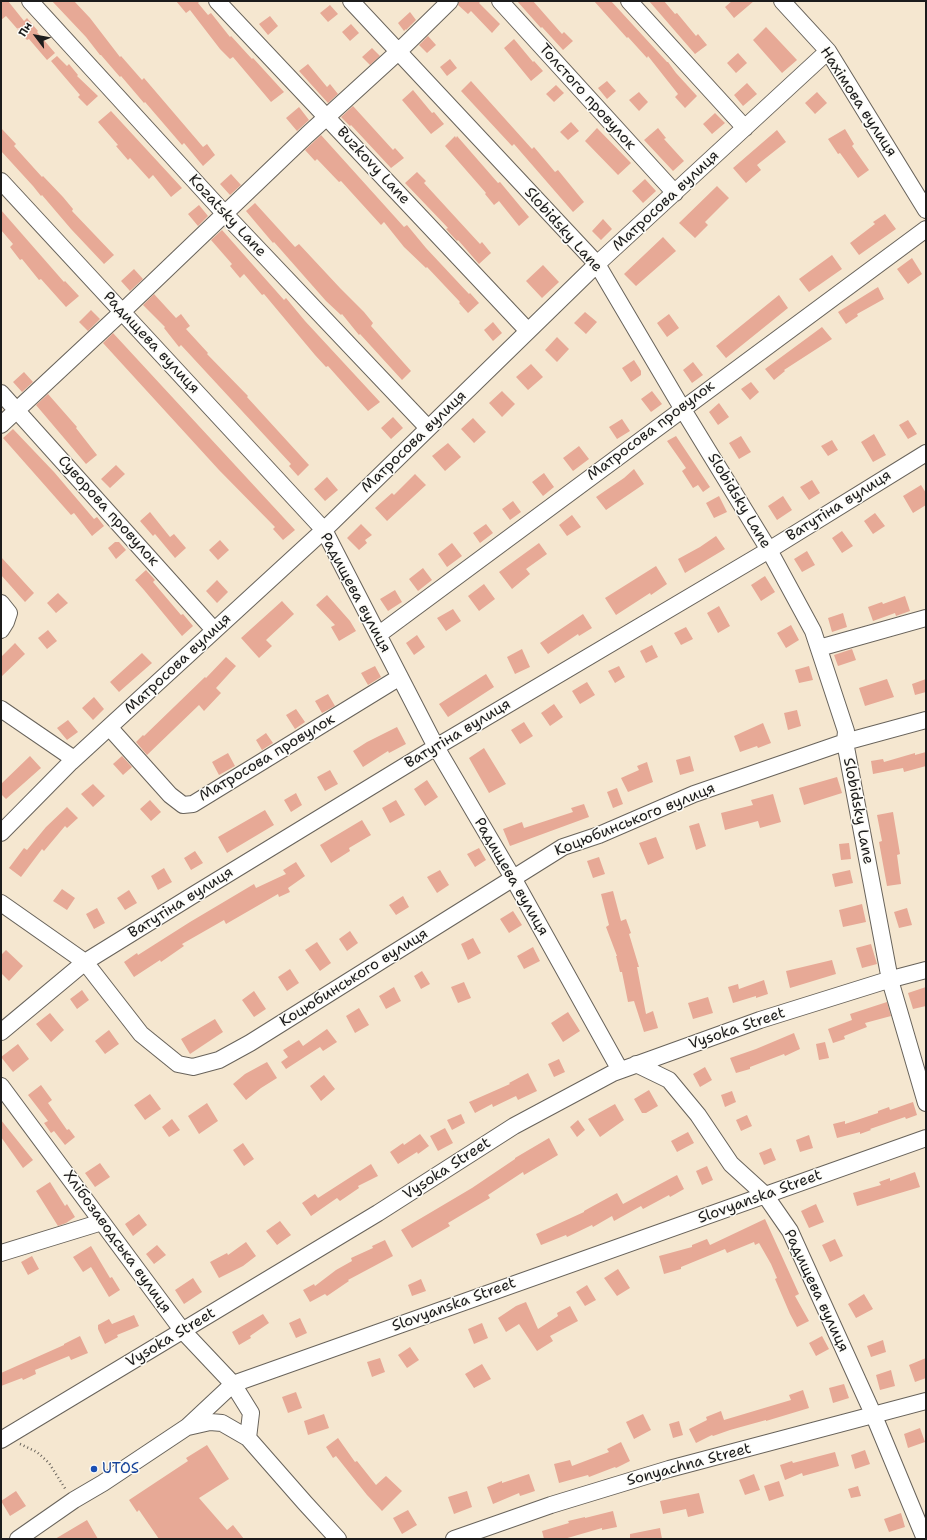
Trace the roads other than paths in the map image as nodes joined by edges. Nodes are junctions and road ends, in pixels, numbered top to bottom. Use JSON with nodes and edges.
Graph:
{"nodes":[{"id":1,"x":30,"y":1,"type":"edge"},
{"id":2,"x":217,"y":1,"type":"edge"},
{"id":3,"x":351,"y":1,"type":"edge"},
{"id":4,"x":450,"y":1,"type":"edge"},
{"id":5,"x":500,"y":1,"type":"edge"},
{"id":6,"x":629,"y":1,"type":"edge"},
{"id":7,"x":782,"y":1,"type":"edge"},
{"id":8,"x":828,"y":51,"type":"junction"},
{"id":9,"x":398,"y":52,"type":"junction"},
{"id":10,"x":326,"y":117,"type":"junction"},
{"id":11,"x":746,"y":128,"type":"junction"},
{"id":12,"x":1,"y":180,"type":"edge"},
{"id":13,"x":675,"y":193,"type":"junction"},
{"id":14,"x":926,"y":210,"type":"edge"},
{"id":15,"x":224,"y":213,"type":"junction"},
{"id":16,"x":926,"y":229,"type":"edge"},
{"id":17,"x":597,"y":264,"type":"junction"},
{"id":18,"x":122,"y":312,"type":"junction"},
{"id":19,"x":528,"y":331,"type":"junction"},
{"id":20,"x":1,"y":393,"type":"edge"},
{"id":21,"x":682,"y":408,"type":"junction"},
{"id":22,"x":17,"y":410,"type":"junction"},
{"id":23,"x":1,"y":425,"type":"edge"},
{"id":24,"x":428,"y":428,"type":"junction"},
{"id":25,"x":926,"y":453,"type":"edge"},
{"id":26,"x":324,"y":530,"type":"junction"},
{"id":27,"x":769,"y":550,"type":"junction"},
{"id":28,"x":1,"y":603,"type":"edge"},
{"id":29,"x":926,"y":618,"type":"edge"},
{"id":30,"x":1,"y":630,"type":"edge"},
{"id":31,"x":214,"y":630,"type":"junction"},
{"id":32,"x":378,"y":635,"type":"junction"},
{"id":33,"x":819,"y":648,"type":"junction"},
{"id":34,"x":400,"y":677,"type":"junction"},
{"id":35,"x":1,"y":709,"type":"edge"},
{"id":36,"x":926,"y":720,"type":"edge"},
{"id":37,"x":109,"y":727,"type":"junction"},
{"id":38,"x":845,"y":742,"type":"junction"},
{"id":39,"x":436,"y":747,"type":"junction"},
{"id":40,"x":74,"y":759,"type":"junction"},
{"id":41,"x":1,"y":833,"type":"edge"},
{"id":42,"x":513,"y":878,"type":"junction"},
{"id":43,"x":1,"y":903,"type":"edge"},
{"id":44,"x":85,"y":962,"type":"junction"},
{"id":45,"x":926,"y":970,"type":"edge"},
{"id":46,"x":890,"y":980,"type":"junction"},
{"id":47,"x":1,"y":1032,"type":"edge"},
{"id":48,"x":636,"y":1064,"type":"junction"},
{"id":49,"x":620,"y":1070,"type":"junction"},
{"id":50,"x":1,"y":1086,"type":"edge"},
{"id":51,"x":926,"y":1103,"type":"edge"},
{"id":52,"x":926,"y":1138,"type":"edge"},
{"id":53,"x":764,"y":1195,"type":"junction"},
{"id":54,"x":102,"y":1222,"type":"junction"},
{"id":55,"x":1,"y":1253,"type":"edge"},
{"id":56,"x":182,"y":1330,"type":"junction"},
{"id":57,"x":233,"y":1384,"type":"junction"},
{"id":58,"x":926,"y":1402,"type":"edge"},
{"id":59,"x":874,"y":1416,"type":"junction"},
{"id":60,"x":187,"y":1427,"type":"junction"},
{"id":61,"x":248,"y":1438,"type":"junction"},
{"id":62,"x":1,"y":1440,"type":"edge"},
{"id":63,"x":18,"y":1539,"type":"edge"},
{"id":64,"x":338,"y":1539,"type":"edge"},
{"id":65,"x":454,"y":1539,"type":"edge"},
{"id":66,"x":925,"y":1539,"type":"edge"}],
"edges":[{"from":1,"to":15,"type":"street","name":"Kozatsky Lane"},
{"from":2,"to":10,"type":"street","name":"Buzkovy Lane"},
{"from":3,"to":9,"type":"street","name":"Slobidsky Lane"},
{"from":4,"to":9,"type":"street"},
{"from":5,"to":13,"type":"street","name":"Толстого провулок"},
{"from":6,"to":11,"type":"street"},
{"from":7,"to":8,"type":"street","name":"Нахімова вулиця"},
{"from":8,"to":11,"type":"street","name":"Матросова вулиця"},
{"from":8,"to":14,"type":"street","name":"Нахімова вулиця"},
{"from":9,"to":10,"type":"street"},
{"from":9,"to":17,"type":"street","name":"Slobidsky Lane"},
{"from":10,"to":15,"type":"street"},
{"from":10,"to":19,"type":"street","name":"Buzkovy Lane"},
{"from":11,"to":13,"type":"street","name":"Матросова вулиця"},
{"from":12,"to":18,"type":"street","name":"Радищева вулиця"},
{"from":13,"to":17,"type":"street","name":"Матросова вулиця"},
{"from":15,"to":18,"type":"street"},
{"from":15,"to":24,"type":"street","name":"Kozatsky Lane"},
{"from":16,"to":21,"type":"street","name":"Матросова провулок"},
{"from":17,"to":19,"type":"street","name":"Матросова вулиця"},
{"from":17,"to":21,"type":"street","name":"Slobidsky Lane"},
{"from":18,"to":22,"type":"street"},
{"from":18,"to":26,"type":"street","name":"Радищева вулиця"},
{"from":19,"to":24,"type":"street","name":"Матросова вулиця"},
{"from":20,"to":22,"type":"street","name":"Суворова провулок"},
{"from":21,"to":27,"type":"street","name":"Slobidsky Lane"},
{"from":21,"to":32,"type":"street","name":"Матросова провулок"},
{"from":22,"to":23,"type":"street"},
{"from":22,"to":31,"type":"street","name":"Суворова провулок"},
{"from":24,"to":26,"type":"street","name":"Матросова вулиця"},
{"from":25,"to":27,"type":"street","name":"Ватутіна вулиця"},
{"from":26,"to":31,"type":"street","name":"Матросова вулиця"},
{"from":26,"to":32,"type":"street","name":"Радищева вулиця"},
{"from":27,"to":33,"type":"street","name":"Slobidsky Lane"},
{"from":27,"to":39,"type":"street","name":"Ватутіна вулиця"},
{"from":28,"to":30,"type":"street"},
{"from":29,"to":33,"type":"street"},
{"from":31,"to":37,"type":"street","name":"Матросова вулиця"},
{"from":32,"to":34,"type":"street","name":"Радищева вулиця"},
{"from":33,"to":38,"type":"street","name":"Slobidsky Lane"},
{"from":34,"to":37,"type":"street","name":"Матросова провулок"},
{"from":34,"to":39,"type":"street","name":"Радищева вулиця"},
{"from":35,"to":40,"type":"street"},
{"from":36,"to":38,"type":"street","name":"Коцюбинського вулиця"},
{"from":37,"to":40,"type":"street","name":"Матросова вулиця"},
{"from":38,"to":42,"type":"street","name":"Коцюбинського вулиця"},
{"from":38,"to":46,"type":"street","name":"Slobidsky Lane"},
{"from":39,"to":42,"type":"street","name":"Радищева вулиця"},
{"from":39,"to":44,"type":"street","name":"Ватутіна вулиця"},
{"from":40,"to":41,"type":"street","name":"Матросова вулиця"},
{"from":42,"to":44,"type":"street","name":"Коцюбинського вулиця"},
{"from":42,"to":49,"type":"street","name":"Радищева вулиця"},
{"from":43,"to":44,"type":"street"},
{"from":44,"to":47,"type":"street","name":"Ватутіна вулиця"},
{"from":45,"to":46,"type":"street","name":"Vysoka Street"},
{"from":46,"to":48,"type":"street","name":"Vysoka Street"},
{"from":46,"to":51,"type":"street","name":"Slobidsky Lane"},
{"from":48,"to":49,"type":"street","name":"Vysoka Street"},
{"from":48,"to":53,"type":"street","name":"Радищева вулиця"},
{"from":49,"to":56,"type":"street","name":"Vysoka Street"},
{"from":50,"to":54,"type":"street","name":"Хлібозаводська вулиця"},
{"from":52,"to":53,"type":"street","name":"Slovyanska Street"},
{"from":53,"to":57,"type":"street","name":"Slovyanska Street"},
{"from":53,"to":59,"type":"street","name":"Радищева вулиця"},
{"from":54,"to":55,"type":"street"},
{"from":54,"to":56,"type":"street","name":"Хлібозаводська вулиця"},
{"from":56,"to":57,"type":"street","name":"Хлібозаводська вулиця"},
{"from":56,"to":62,"type":"street","name":"Vysoka Street"},
{"from":57,"to":60,"type":"street","name":"Slovyanska Street"},
{"from":57,"to":61,"type":"street","name":"Хлібозаводська вулиця"},
{"from":58,"to":59,"type":"street","name":"Sonyachna Street"},
{"from":59,"to":65,"type":"street","name":"Sonyachna Street"},
{"from":59,"to":66,"type":"street","name":"Радищева вулиця"},
{"from":60,"to":61,"type":"street"},
{"from":60,"to":63,"type":"street","name":"Slovyanska Street"},
{"from":61,"to":64,"type":"street"}]}
